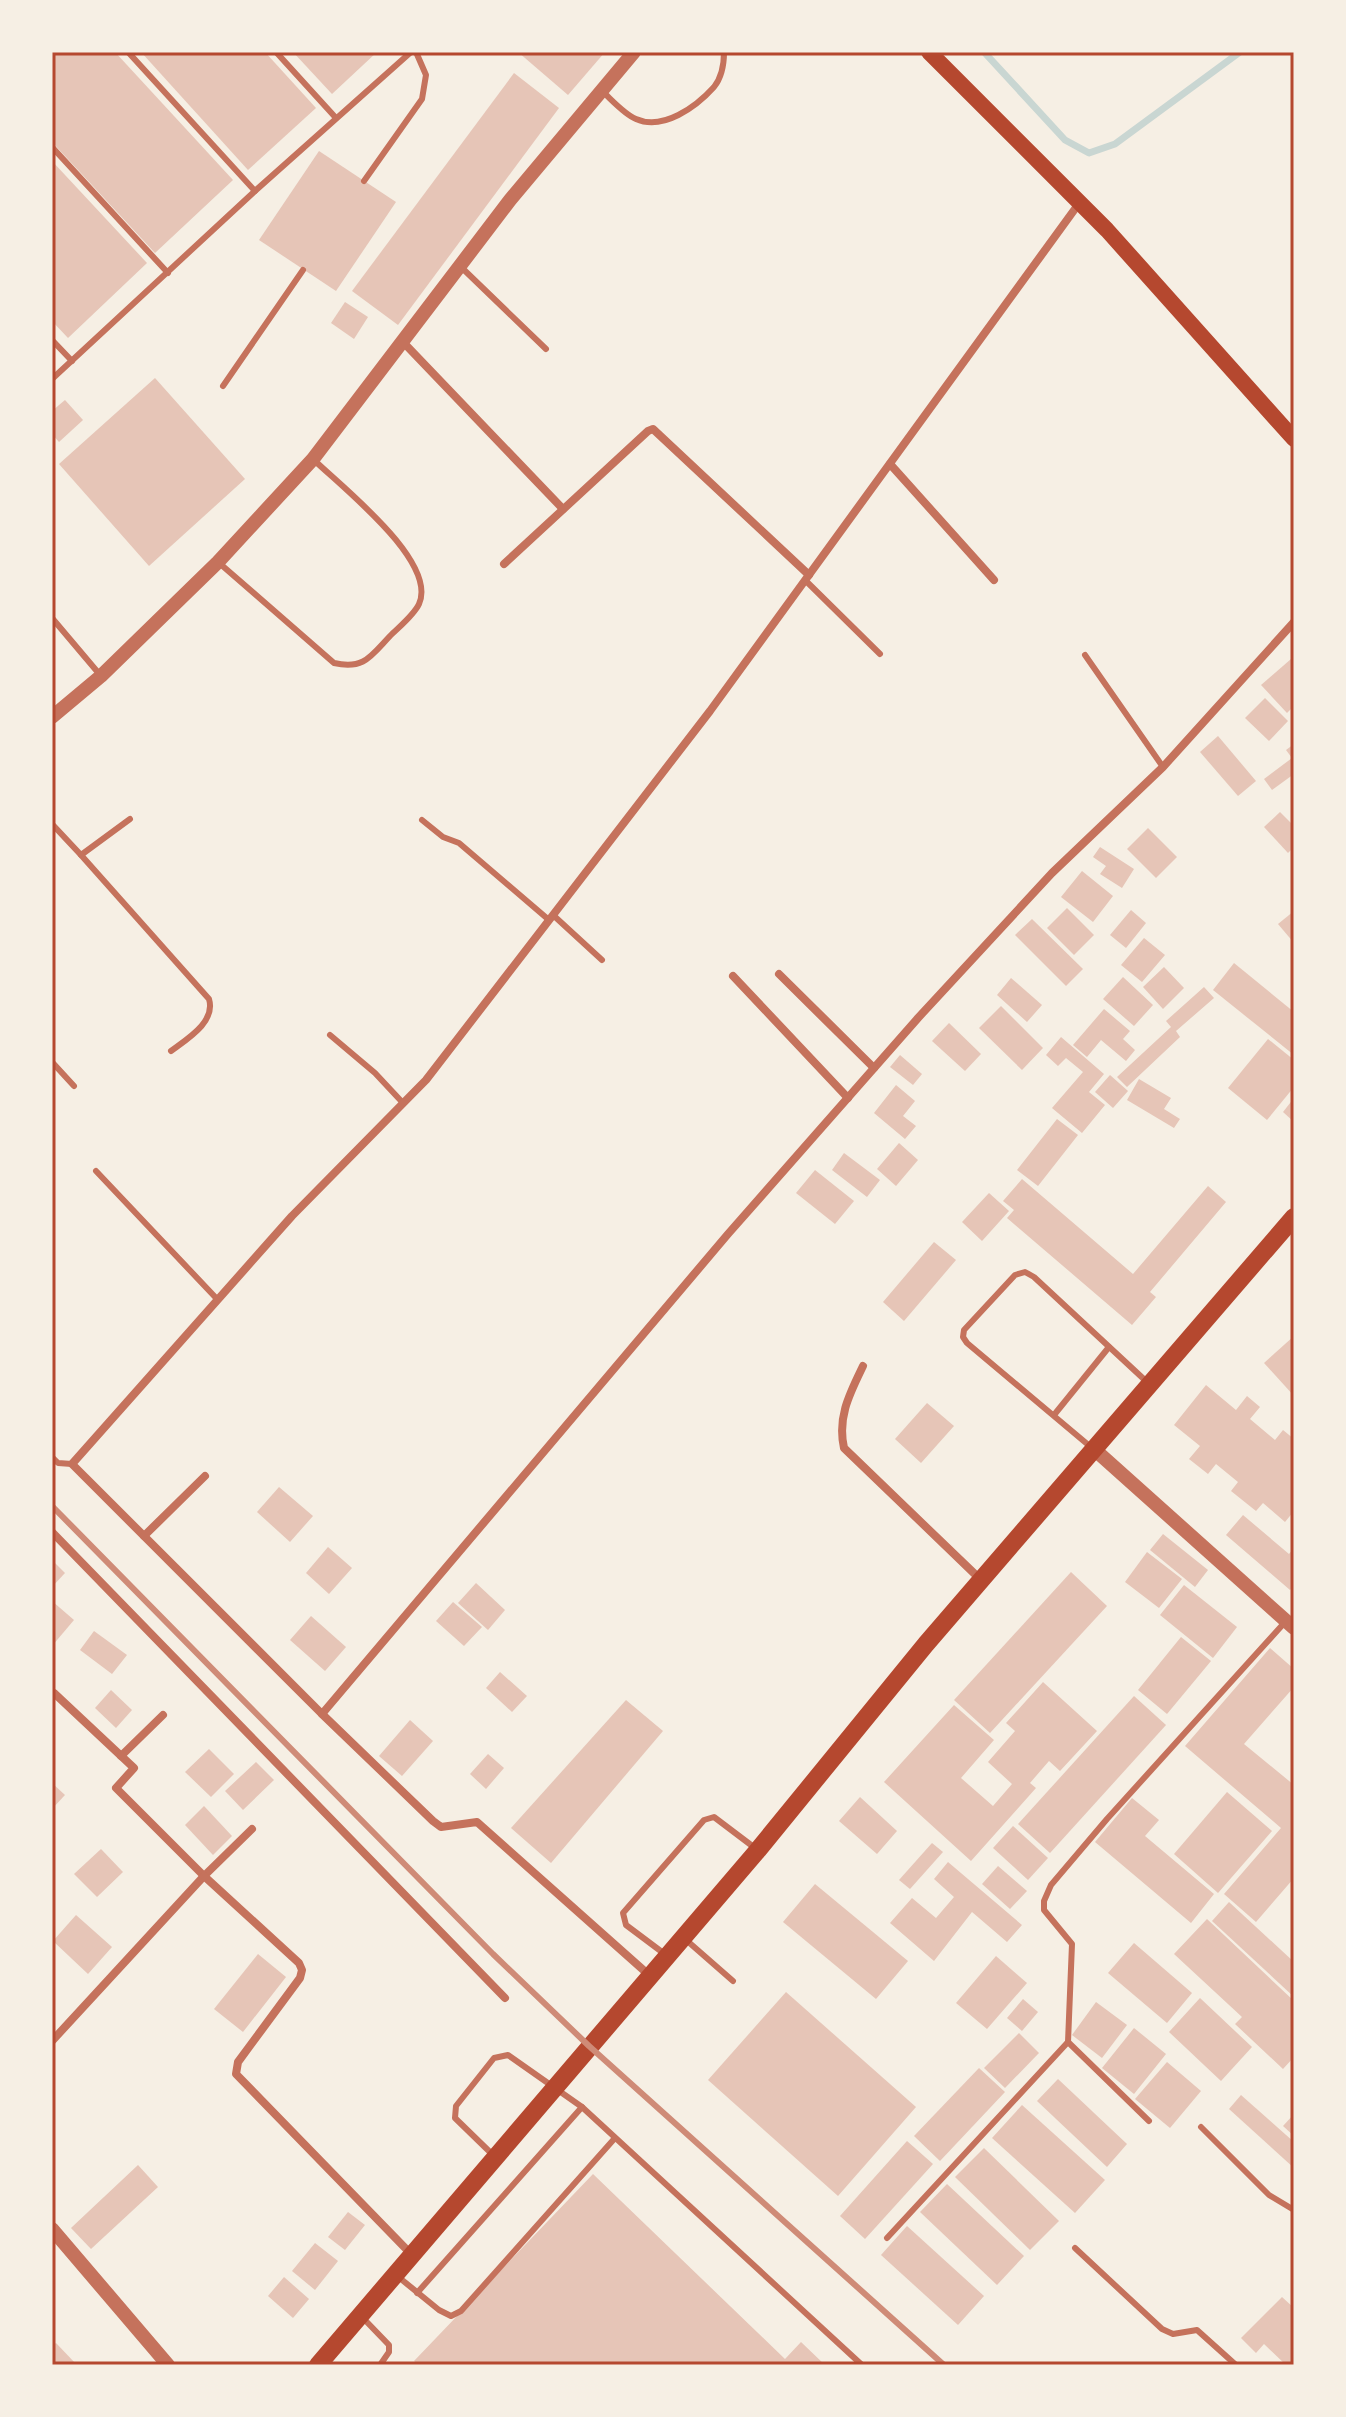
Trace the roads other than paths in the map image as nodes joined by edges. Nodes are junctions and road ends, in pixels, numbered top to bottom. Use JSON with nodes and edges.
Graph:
{"nodes":[{"id":1,"x":128,"y":52,"type":"edge"},
{"id":2,"x":276,"y":52,"type":"edge"},
{"id":3,"x":414,"y":52,"type":"edge"},
{"id":4,"x":634,"y":52,"type":"edge"},
{"id":5,"x":724,"y":52,"type":"edge"},
{"id":6,"x":929,"y":52,"type":"edge"},
{"id":7,"x":602,"y":91,"type":"junction"},
{"id":8,"x":336,"y":118,"type":"junction"},
{"id":9,"x":52,"y":147,"type":"edge"},
{"id":10,"x":364,"y":181,"type":"dead end"},
{"id":11,"x":255,"y":191,"type":"junction"},
{"id":12,"x":1080,"y":202,"type":"junction"},
{"id":13,"x":460,"y":266,"type":"junction"},
{"id":14,"x":303,"y":270,"type":"dead end"},
{"id":15,"x":168,"y":273,"type":"junction"},
{"id":16,"x":52,"y":340,"type":"edge"},
{"id":17,"x":403,"y":342,"type":"junction"},
{"id":18,"x":546,"y":349,"type":"dead end"},
{"id":19,"x":72,"y":361,"type":"junction"},
{"id":20,"x":52,"y":379,"type":"edge"},
{"id":21,"x":223,"y":386,"type":"dead end"},
{"id":22,"x":1294,"y":439,"type":"edge"},
{"id":23,"x":313,"y":459,"type":"junction"},
{"id":24,"x":890,"y":464,"type":"junction"},
{"id":25,"x":563,"y":509,"type":"junction"},
{"id":26,"x":218,"y":562,"type":"junction"},
{"id":27,"x":504,"y":564,"type":"dead end"},
{"id":28,"x":808,"y":578,"type":"junction"},
{"id":29,"x":994,"y":580,"type":"dead end"},
{"id":30,"x":52,"y":618,"type":"edge"},
{"id":31,"x":1294,"y":622,"type":"edge"},
{"id":32,"x":880,"y":654,"type":"dead end"},
{"id":33,"x":1085,"y":655,"type":"dead end"},
{"id":34,"x":101,"y":676,"type":"junction"},
{"id":35,"x":52,"y":717,"type":"edge"},
{"id":36,"x":1163,"y":767,"type":"junction"},
{"id":37,"x":130,"y":819,"type":"dead end"},
{"id":38,"x":422,"y":820,"type":"dead end"},
{"id":39,"x":52,"y":824,"type":"edge"},
{"id":40,"x":81,"y":855,"type":"junction"},
{"id":41,"x":551,"y":918,"type":"junction"},
{"id":42,"x":602,"y":960,"type":"dead end"},
{"id":43,"x":779,"y":974,"type":"dead end"},
{"id":44,"x":733,"y":976,"type":"dead end"},
{"id":45,"x":330,"y":1035,"type":"dead end"},
{"id":46,"x":171,"y":1051,"type":"dead end"},
{"id":47,"x":52,"y":1062,"type":"edge"},
{"id":48,"x":874,"y":1068,"type":"junction"},
{"id":49,"x":74,"y":1086,"type":"dead end"},
{"id":50,"x":848,"y":1098,"type":"junction"},
{"id":51,"x":403,"y":1103,"type":"junction"},
{"id":52,"x":96,"y":1171,"type":"dead end"},
{"id":53,"x":1294,"y":1217,"type":"edge"},
{"id":54,"x":217,"y":1299,"type":"junction"},
{"id":55,"x":1109,"y":1347,"type":"junction"},
{"id":56,"x":863,"y":1366,"type":"dead end"},
{"id":57,"x":1150,"y":1385,"type":"junction"},
{"id":58,"x":1054,"y":1415,"type":"junction"},
{"id":59,"x":1094,"y":1449,"type":"junction"},
{"id":60,"x":52,"y":1457,"type":"edge"},
{"id":61,"x":72,"y":1464,"type":"junction"},
{"id":62,"x":205,"y":1476,"type":"dead end"},
{"id":63,"x":52,"y":1532,"type":"edge"},
{"id":64,"x":144,"y":1536,"type":"junction"},
{"id":65,"x":981,"y":1580,"type":"junction"},
{"id":66,"x":1290,"y":1625,"type":"edge"},
{"id":67,"x":52,"y":1694,"type":"edge"},
{"id":68,"x":322,"y":1714,"type":"junction"},
{"id":69,"x":163,"y":1715,"type":"dead end"},
{"id":70,"x":121,"y":1756,"type":"junction"},
{"id":71,"x":252,"y":1829,"type":"dead end"},
{"id":72,"x":758,"y":1850,"type":"junction"},
{"id":73,"x":204,"y":1876,"type":"junction"},
{"id":74,"x":682,"y":1936,"type":"junction"},
{"id":75,"x":666,"y":1955,"type":"junction"},
{"id":76,"x":649,"y":1975,"type":"junction"},
{"id":77,"x":733,"y":1981,"type":"dead end"},
{"id":78,"x":505,"y":1998,"type":"dead end"},
{"id":79,"x":52,"y":2041,"type":"edge"},
{"id":80,"x":1068,"y":2042,"type":"junction"},
{"id":81,"x":555,"y":2086,"type":"junction"},
{"id":82,"x":582,"y":2107,"type":"junction"},
{"id":83,"x":1149,"y":2121,"type":"dead end"},
{"id":84,"x":1201,"y":2127,"type":"dead end"},
{"id":85,"x":615,"y":2138,"type":"junction"},
{"id":86,"x":495,"y":2156,"type":"junction"},
{"id":87,"x":1294,"y":2210,"type":"edge"},
{"id":88,"x":52,"y":2229,"type":"edge"},
{"id":89,"x":887,"y":2238,"type":"dead end"},
{"id":90,"x":1075,"y":2248,"type":"dead end"},
{"id":91,"x":411,"y":2254,"type":"junction"},
{"id":92,"x":394,"y":2274,"type":"junction"},
{"id":93,"x":417,"y":2293,"type":"junction"},
{"id":94,"x":360,"y":2316,"type":"junction"},
{"id":95,"x":168,"y":2365,"type":"edge"},
{"id":96,"x":318,"y":2365,"type":"edge"},
{"id":97,"x":380,"y":2365,"type":"edge"},
{"id":98,"x":862,"y":2365,"type":"edge"},
{"id":99,"x":1236,"y":2365,"type":"edge"}],
"edges":[{"from":1,"to":11,"type":"lane"},
{"from":2,"to":8,"type":"lane"},
{"from":3,"to":8,"type":"lane"},
{"from":3,"to":10,"type":"lane"},
{"from":4,"to":7,"type":"street"},
{"from":5,"to":7,"type":"lane"},
{"from":6,"to":12,"type":"main road"},
{"from":7,"to":13,"type":"street"},
{"from":8,"to":11,"type":"lane"},
{"from":9,"to":15,"type":"lane"},
{"from":11,"to":15,"type":"lane"},
{"from":12,"to":22,"type":"main road"},
{"from":12,"to":24,"type":"street"},
{"from":13,"to":17,"type":"street"},
{"from":13,"to":18,"type":"lane"},
{"from":14,"to":21,"type":"lane"},
{"from":15,"to":19,"type":"lane"},
{"from":16,"to":19,"type":"lane"},
{"from":17,"to":23,"type":"street"},
{"from":17,"to":25,"type":"street"},
{"from":19,"to":20,"type":"lane"},
{"from":23,"to":26,"type":"street"},
{"from":23,"to":26,"type":"lane"},
{"from":24,"to":28,"type":"street"},
{"from":24,"to":29,"type":"street"},
{"from":25,"to":27,"type":"street"},
{"from":25,"to":28,"type":"street"},
{"from":26,"to":34,"type":"street"},
{"from":28,"to":32,"type":"lane"},
{"from":28,"to":41,"type":"street"},
{"from":30,"to":34,"type":"lane"},
{"from":31,"to":36,"type":"street"},
{"from":33,"to":36,"type":"lane"},
{"from":34,"to":35,"type":"street"},
{"from":36,"to":48,"type":"street"},
{"from":37,"to":40,"type":"lane"},
{"from":38,"to":41,"type":"lane"},
{"from":39,"to":40,"type":"lane"},
{"from":40,"to":46,"type":"lane"},
{"from":41,"to":42,"type":"lane"},
{"from":41,"to":51,"type":"street"},
{"from":43,"to":48,"type":"street"},
{"from":44,"to":50,"type":"street"},
{"from":45,"to":51,"type":"lane"},
{"from":47,"to":49,"type":"lane"},
{"from":48,"to":50,"type":"street"},
{"from":50,"to":68,"type":"street"},
{"from":51,"to":54,"type":"street"},
{"from":52,"to":54,"type":"lane"},
{"from":53,"to":57,"type":"main road"},
{"from":54,"to":61,"type":"street"},
{"from":55,"to":57,"type":"lane"},
{"from":55,"to":58,"type":"lane"},
{"from":55,"to":58,"type":"lane"},
{"from":56,"to":65,"type":"street"},
{"from":57,"to":59,"type":"main road"},
{"from":58,"to":59,"type":"lane"},
{"from":59,"to":65,"type":"main road"},
{"from":59,"to":66,"type":"street"},
{"from":60,"to":61,"type":"lane"},
{"from":61,"to":64,"type":"street"},
{"from":62,"to":64,"type":"street"},
{"from":63,"to":78,"type":"street"},
{"from":64,"to":68,"type":"street"},
{"from":65,"to":72,"type":"main road"},
{"from":66,"to":80,"type":"lane"},
{"from":67,"to":70,"type":"street"},
{"from":68,"to":76,"type":"street"},
{"from":69,"to":70,"type":"street"},
{"from":70,"to":73,"type":"street"},
{"from":71,"to":73,"type":"street"},
{"from":72,"to":74,"type":"main road"},
{"from":72,"to":75,"type":"lane"},
{"from":73,"to":79,"type":"street"},
{"from":73,"to":91,"type":"street"},
{"from":74,"to":75,"type":"main road"},
{"from":74,"to":77,"type":"lane"},
{"from":75,"to":76,"type":"main road"},
{"from":76,"to":81,"type":"main road"},
{"from":80,"to":83,"type":"lane"},
{"from":80,"to":89,"type":"lane"},
{"from":81,"to":82,"type":"lane"},
{"from":81,"to":86,"type":"main road"},
{"from":81,"to":86,"type":"lane"},
{"from":82,"to":85,"type":"lane"},
{"from":82,"to":93,"type":"lane"},
{"from":84,"to":87,"type":"lane"},
{"from":85,"to":93,"type":"lane"},
{"from":85,"to":98,"type":"lane"},
{"from":86,"to":91,"type":"main road"},
{"from":88,"to":95,"type":"street"},
{"from":90,"to":99,"type":"lane"},
{"from":91,"to":92,"type":"main road"},
{"from":92,"to":93,"type":"lane"},
{"from":92,"to":94,"type":"main road"},
{"from":94,"to":96,"type":"main road"},
{"from":94,"to":97,"type":"lane"}]}
